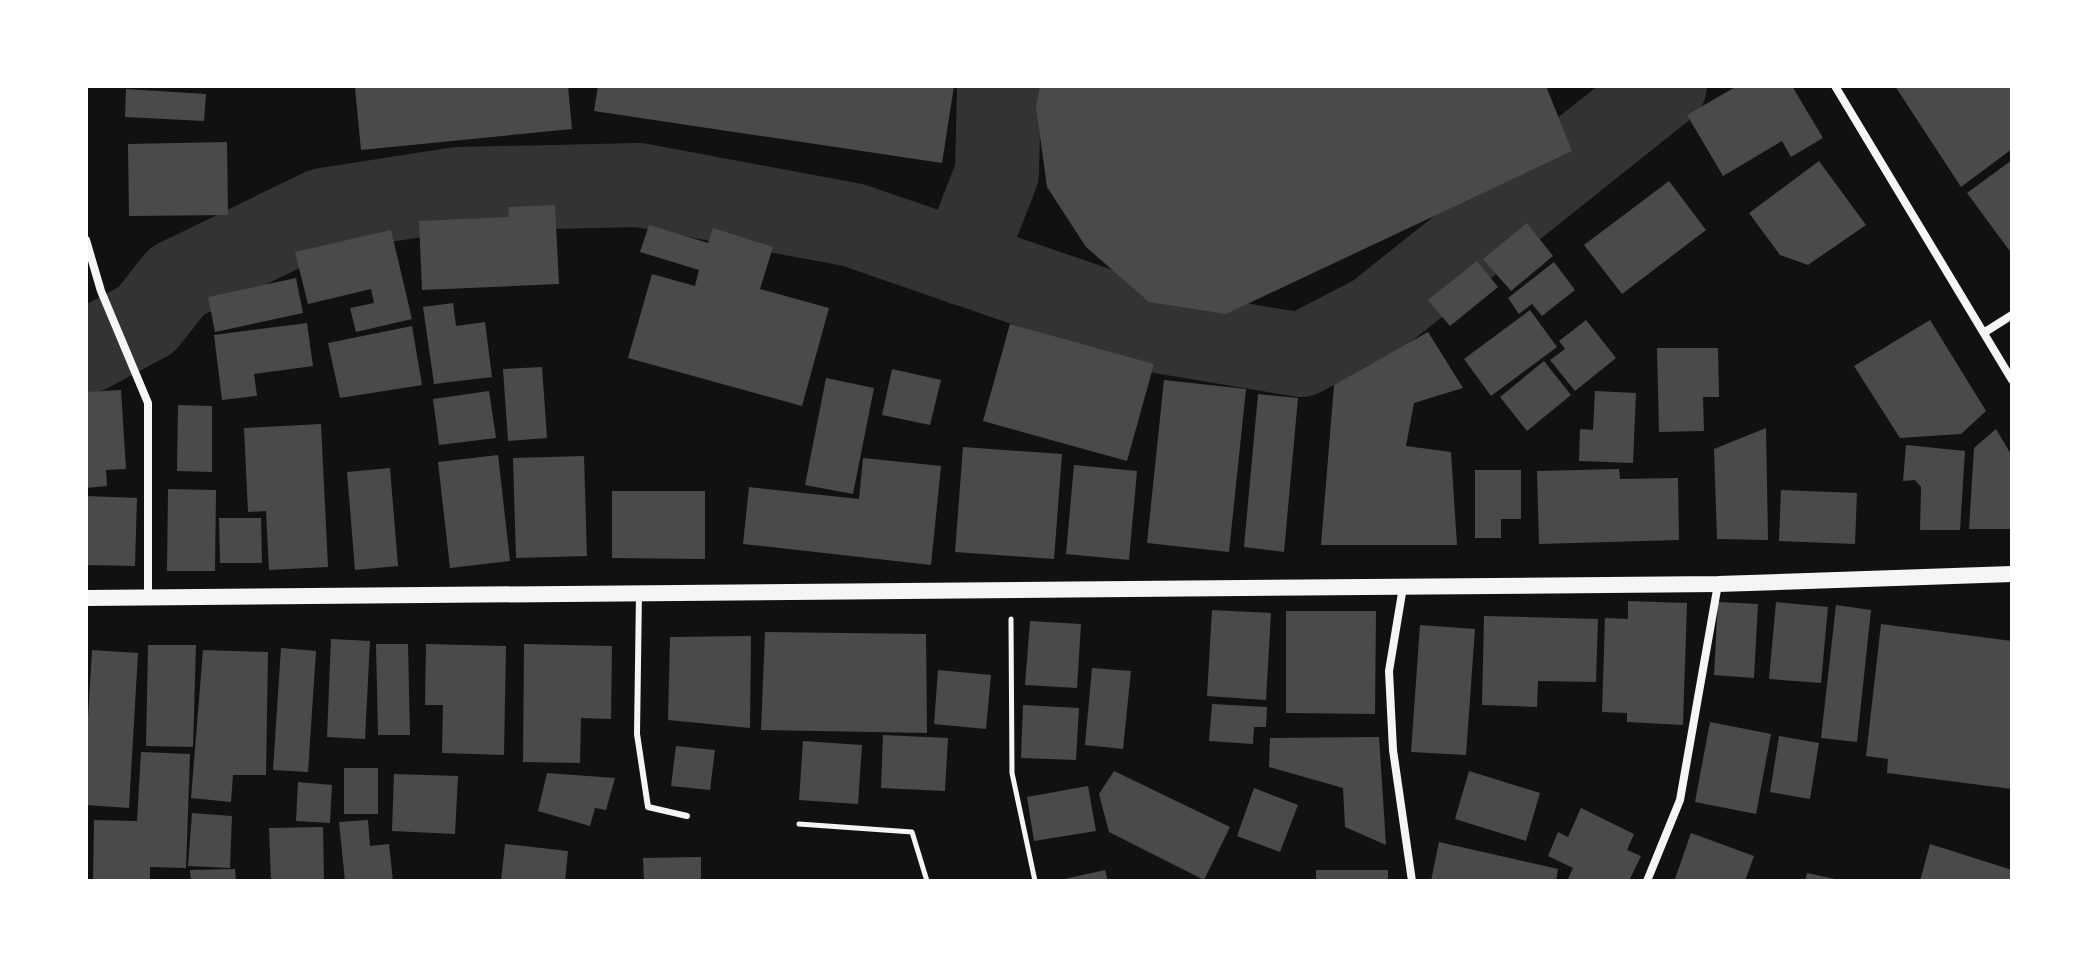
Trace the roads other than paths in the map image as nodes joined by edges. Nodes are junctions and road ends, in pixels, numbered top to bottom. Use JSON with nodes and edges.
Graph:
{"nodes":[{"id":1,"x":1835,"y":86,"type":"edge"},
{"id":2,"x":86,"y":240,"type":"edge"},
{"id":3,"x":2012,"y":315,"type":"edge"},
{"id":4,"x":1985,"y":332,"type":"junction"},
{"id":5,"x":2012,"y":380,"type":"edge"},
{"id":6,"x":2012,"y":574,"type":"edge"},
{"id":7,"x":1718,"y":584,"type":"junction"},
{"id":8,"x":1403,"y":587,"type":"junction"},
{"id":9,"x":639,"y":593,"type":"junction"},
{"id":10,"x":86,"y":598,"type":"edge"},
{"id":11,"x":148,"y":598,"type":"junction"},
{"id":12,"x":687,"y":816,"type":"dead end"},
{"id":13,"x":1412,"y":881,"type":"edge"},
{"id":14,"x":1647,"y":881,"type":"edge"}],
"edges":[{"from":1,"to":4,"type":"street"},
{"from":2,"to":11,"type":"street"},
{"from":3,"to":4,"type":"street"},
{"from":4,"to":5,"type":"street"},
{"from":6,"to":7,"type":"main road"},
{"from":7,"to":8,"type":"main road"},
{"from":7,"to":14,"type":"street"},
{"from":8,"to":9,"type":"main road"},
{"from":8,"to":13,"type":"street"},
{"from":9,"to":11,"type":"main road"},
{"from":9,"to":12,"type":"lane"},
{"from":10,"to":11,"type":"main road"}]}
